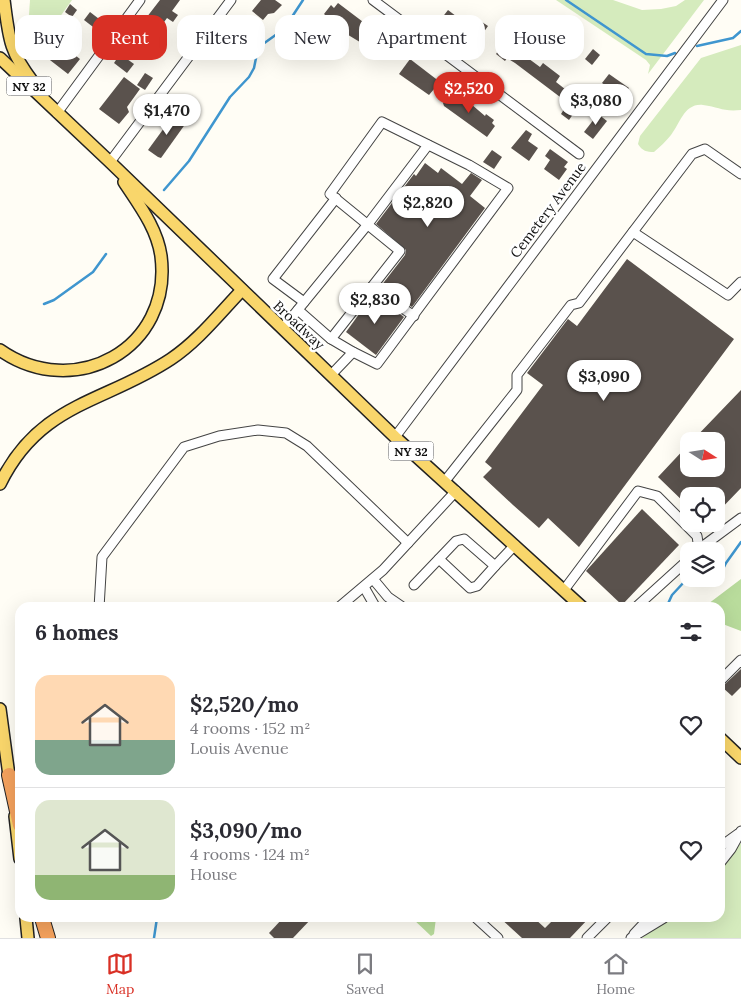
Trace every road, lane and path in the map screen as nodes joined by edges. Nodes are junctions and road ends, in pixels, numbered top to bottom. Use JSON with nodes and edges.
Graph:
{"nodes":[{"id":1,"x":4,"y":0,"type":"edge"},
{"id":2,"x":140,"y":0,"type":"edge"},
{"id":3,"x":231,"y":0,"type":"edge"},
{"id":4,"x":373,"y":0,"type":"edge"},
{"id":5,"x":723,"y":0,"type":"edge"},
{"id":6,"x":0,"y":58,"type":"edge"},
{"id":7,"x":58,"y":113,"type":"junction"},
{"id":8,"x":428,"y":144,"type":"junction"},
{"id":9,"x":578,"y":154,"type":"dead end"},
{"id":10,"x":110,"y":162,"type":"junction"},
{"id":11,"x":741,"y":174,"type":"edge"},
{"id":12,"x":336,"y":198,"type":"junction"},
{"id":13,"x":368,"y":224,"type":"junction"},
{"id":14,"x":633,"y":232,"type":"junction"},
{"id":15,"x":741,"y":282,"type":"edge"},
{"id":16,"x":372,"y":287,"type":"junction"},
{"id":17,"x":242,"y":290,"type":"junction"},
{"id":18,"x":304,"y":302,"type":"junction"},
{"id":19,"x":298,"y":310,"type":"junction"},
{"id":20,"x":414,"y":316,"type":"junction"},
{"id":21,"x":283,"y":328,"type":"junction"},
{"id":22,"x":331,"y":339,"type":"junction"},
{"id":23,"x":0,"y":350,"type":"edge"},
{"id":24,"x":353,"y":352,"type":"junction"},
{"id":25,"x":331,"y":375,"type":"junction"},
{"id":26,"x":395,"y":437,"type":"junction"},
{"id":27,"x":446,"y":481,"type":"junction"},
{"id":28,"x":0,"y":484,"type":"edge"},
{"id":29,"x":456,"y":491,"type":"junction"},
{"id":30,"x":741,"y":518,"type":"edge"},
{"id":31,"x":697,"y":542,"type":"edge"},
{"id":32,"x":709,"y":542,"type":"edge"},
{"id":33,"x":408,"y":543,"type":"junction"},
{"id":34,"x":515,"y":545,"type":"junction"},
{"id":35,"x":439,"y":559,"type":"junction"},
{"id":36,"x":496,"y":566,"type":"junction"},
{"id":37,"x":680,"y":567,"type":"edge"},
{"id":38,"x":373,"y":579,"type":"junction"},
{"id":39,"x":414,"y":585,"type":"dead end"},
{"id":40,"x":364,"y":587,"type":"junction"},
{"id":41,"x":564,"y":590,"type":"junction"},
{"id":42,"x":99,"y":602,"type":"edge"},
{"id":43,"x":345,"y":602,"type":"edge"},
{"id":44,"x":373,"y":602,"type":"edge"},
{"id":45,"x":395,"y":602,"type":"edge"},
{"id":46,"x":577,"y":602,"type":"edge"},
{"id":47,"x":642,"y":602,"type":"edge"},
{"id":48,"x":741,"y":660,"type":"edge"},
{"id":49,"x":725,"y":676,"type":"edge"},
{"id":50,"x":0,"y":709,"type":"edge"},
{"id":51,"x":725,"y":746,"type":"edge"},
{"id":52,"x":741,"y":758,"type":"edge"},
{"id":53,"x":9,"y":775,"type":"junction"},
{"id":54,"x":15,"y":802,"type":"edge"},
{"id":55,"x":15,"y":821,"type":"edge"},
{"id":56,"x":740,"y":833,"type":"edge"},
{"id":57,"x":725,"y":844,"type":"edge"},
{"id":58,"x":725,"y":857,"type":"edge"},
{"id":59,"x":26,"y":922,"type":"edge"},
{"id":60,"x":43,"y":922,"type":"edge"},
{"id":61,"x":480,"y":922,"type":"edge"},
{"id":62,"x":603,"y":922,"type":"edge"},
{"id":63,"x":645,"y":922,"type":"edge"},
{"id":64,"x":657,"y":922,"type":"edge"},
{"id":65,"x":28,"y":938,"type":"edge"},
{"id":66,"x":48,"y":938,"type":"edge"},
{"id":67,"x":498,"y":938,"type":"edge"},
{"id":68,"x":587,"y":938,"type":"edge"},
{"id":69,"x":630,"y":938,"type":"edge"}],
"edges":[{"from":1,"to":7,"type":"main road"},
{"from":2,"to":7,"type":"street"},
{"from":3,"to":10,"type":"street"},
{"from":4,"to":9,"type":"street"},
{"from":5,"to":26,"type":"street","name":"Cemetery Avenue"},
{"from":6,"to":7,"type":"main road","name":"Broadway","number":"NY 32"},
{"from":7,"to":10,"type":"main road","name":"Broadway","number":"NY 32"},
{"from":8,"to":12,"type":"street"},
{"from":8,"to":13,"type":"street"},
{"from":8,"to":20,"type":"street"},
{"from":10,"to":17,"type":"main road","name":"Broadway","number":"NY 32"},
{"from":10,"to":23,"type":"main road"},
{"from":11,"to":14,"type":"street"},
{"from":12,"to":13,"type":"street"},
{"from":12,"to":18,"type":"street"},
{"from":13,"to":16,"type":"street"},
{"from":13,"to":18,"type":"street"},
{"from":14,"to":15,"type":"street"},
{"from":14,"to":27,"type":"street"},
{"from":16,"to":20,"type":"street"},
{"from":16,"to":22,"type":"street"},
{"from":17,"to":21,"type":"main road","name":"Broadway","number":"NY 32"},
{"from":17,"to":28,"type":"main road"},
{"from":18,"to":19,"type":"street"},
{"from":19,"to":21,"type":"street"},
{"from":19,"to":22,"type":"street"},
{"from":20,"to":24,"type":"street"},
{"from":21,"to":25,"type":"main road","name":"Broadway","number":"NY 32"},
{"from":22,"to":24,"type":"street"},
{"from":24,"to":25,"type":"street"},
{"from":25,"to":26,"type":"main road","name":"Broadway","number":"NY 32"},
{"from":26,"to":27,"type":"main road","name":"Broadway","number":"NY 32"},
{"from":27,"to":29,"type":"main road","name":"Broadway","number":"NY 32"},
{"from":29,"to":33,"type":"street"},
{"from":29,"to":34,"type":"main road","name":"Broadway","number":"NY 32"},
{"from":30,"to":32,"type":"street"},
{"from":31,"to":41,"type":"street"},
{"from":33,"to":38,"type":"street"},
{"from":33,"to":42,"type":"street"},
{"from":34,"to":36,"type":"street"},
{"from":34,"to":41,"type":"main road","name":"Broadway","number":"NY 32"},
{"from":35,"to":36,"type":"street"},
{"from":35,"to":36,"type":"street"},
{"from":35,"to":39,"type":"street"},
{"from":37,"to":47,"type":"street"},
{"from":38,"to":40,"type":"street"},
{"from":38,"to":45,"type":"street"},
{"from":40,"to":43,"type":"street"},
{"from":40,"to":44,"type":"street"},
{"from":41,"to":46,"type":"main road","name":"Broadway","number":"NY 32"},
{"from":48,"to":49,"type":"street"},
{"from":50,"to":53,"type":"main road"},
{"from":51,"to":52,"type":"main road"},
{"from":53,"to":54,"type":"highway"},
{"from":53,"to":55,"type":"main road"},
{"from":56,"to":57,"type":"street"},
{"from":56,"to":58,"type":"street"},
{"from":59,"to":65,"type":"main road"},
{"from":60,"to":66,"type":"highway"},
{"from":61,"to":67,"type":"street"},
{"from":62,"to":68,"type":"street"},
{"from":63,"to":69,"type":"street"},
{"from":64,"to":69,"type":"street"}]}
